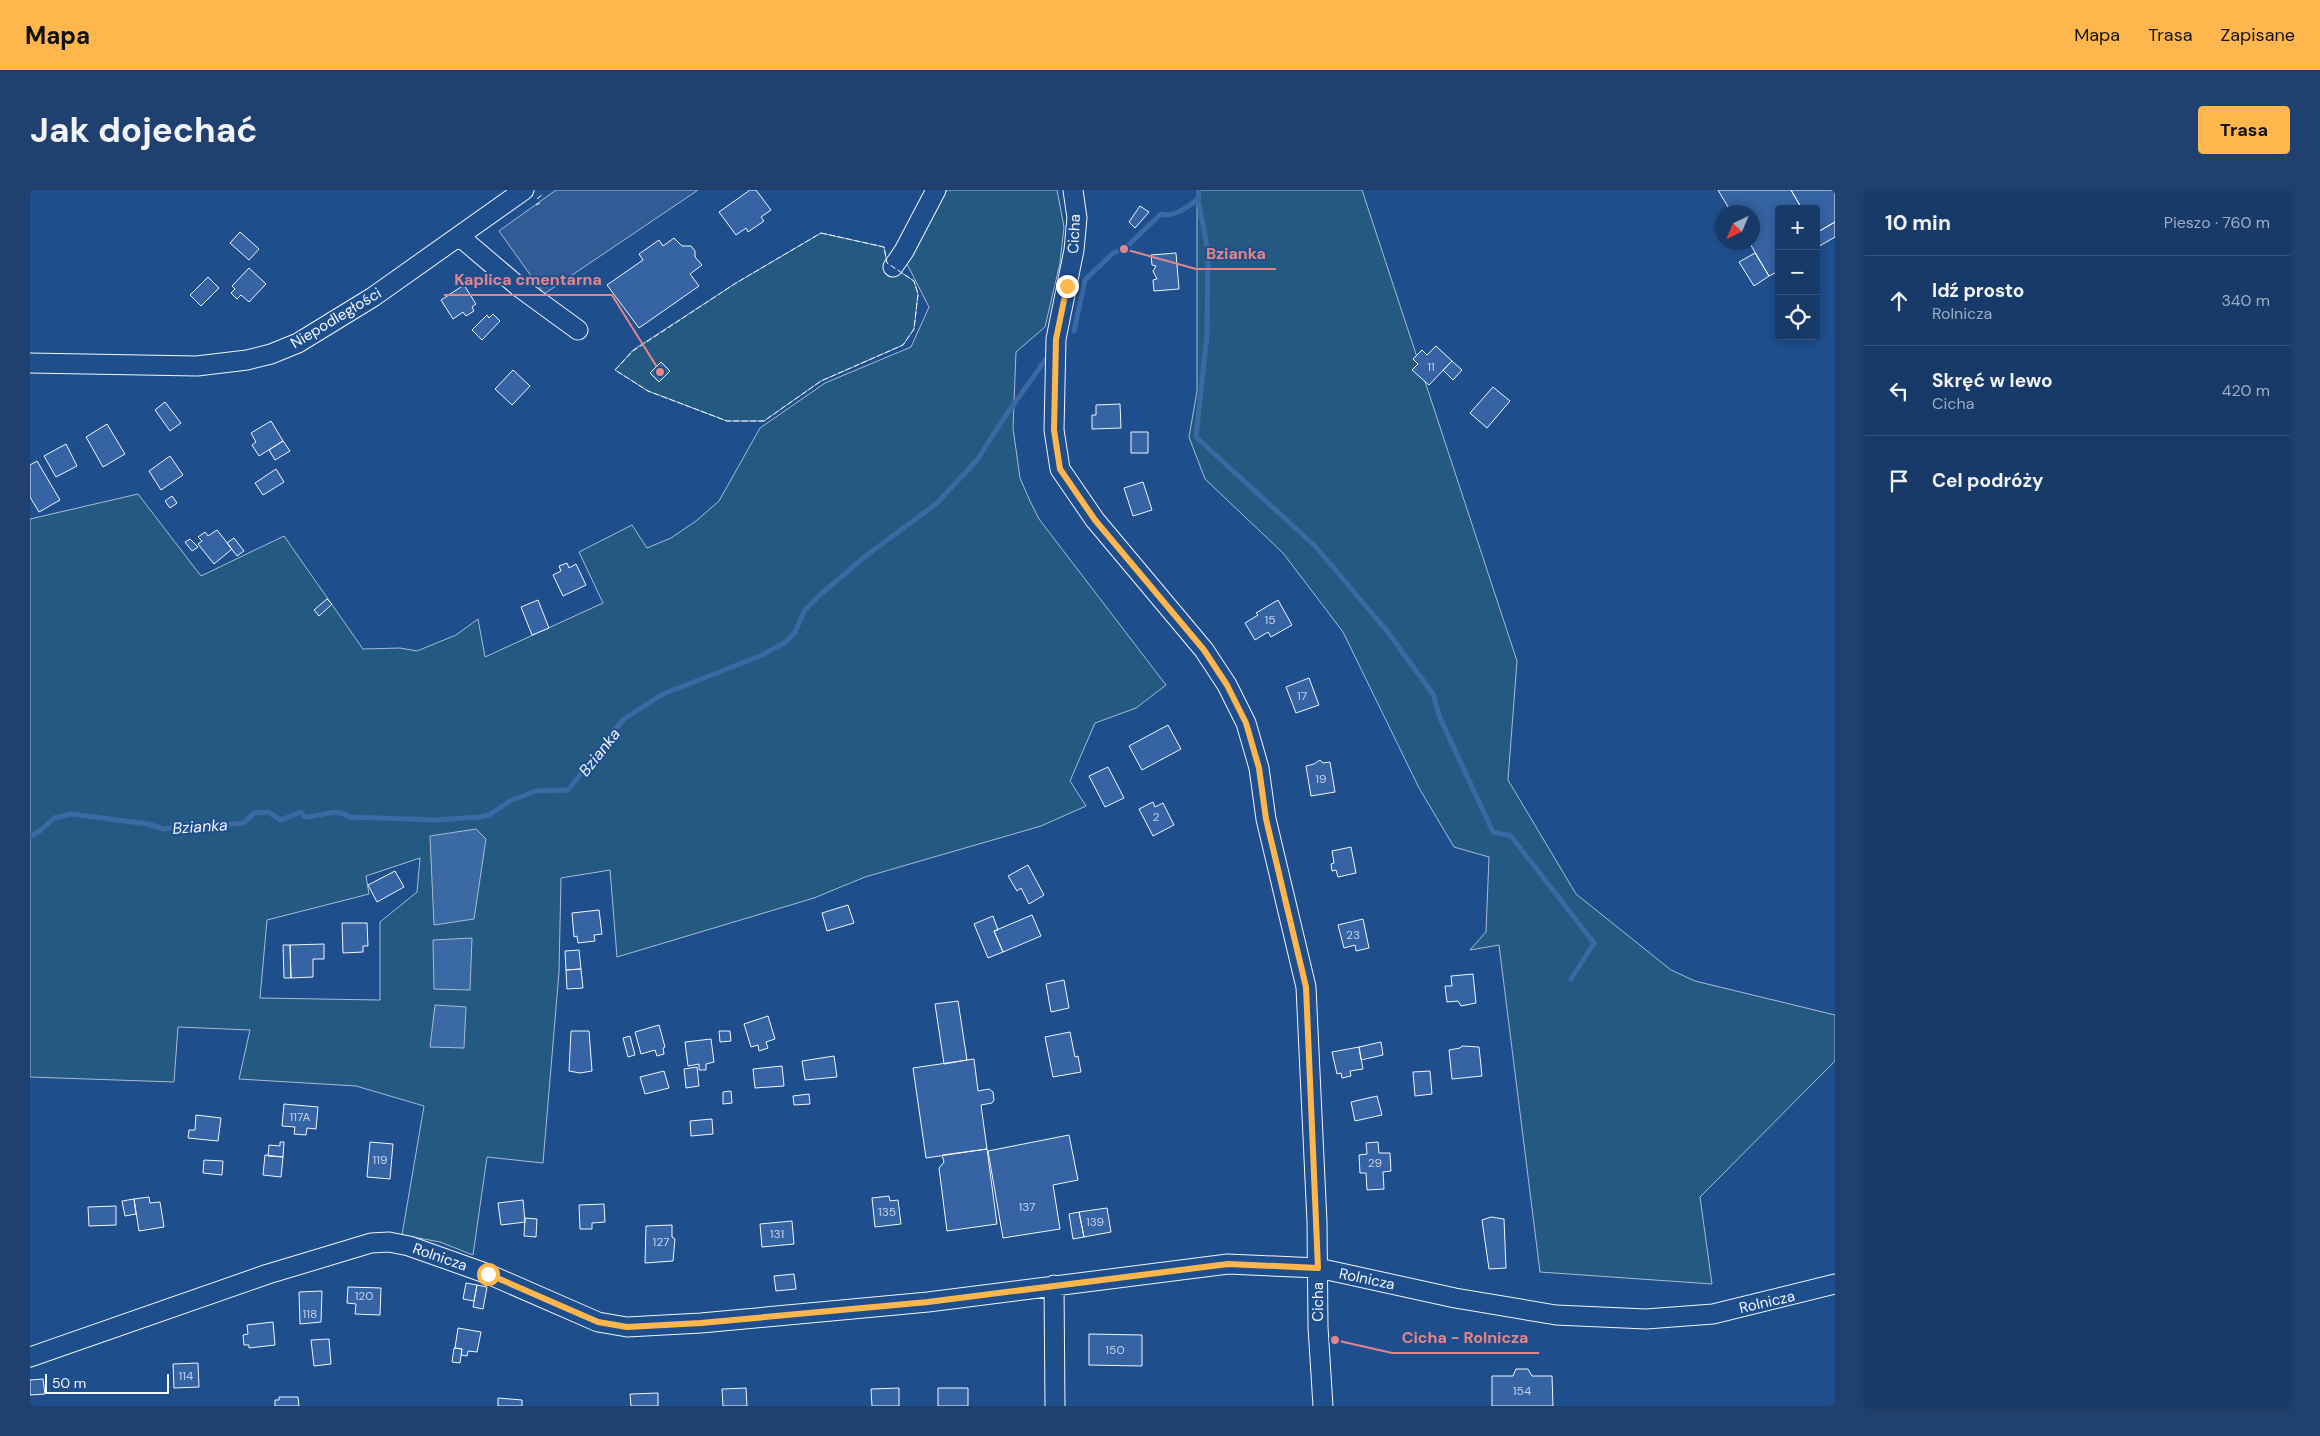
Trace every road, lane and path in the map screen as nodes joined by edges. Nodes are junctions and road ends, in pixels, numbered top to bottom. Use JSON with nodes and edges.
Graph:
{"nodes":[{"id":1,"x":524,"y":190,"type":"edge"},
{"id":2,"x":936,"y":190,"type":"edge"},
{"id":3,"x":1073,"y":190,"type":"edge"},
{"id":4,"x":460,"y":236,"type":"junction"},
{"id":5,"x":893,"y":267,"type":"dead end"},
{"id":6,"x":578,"y":330,"type":"dead end"},
{"id":7,"x":30,"y":364,"type":"edge"},
{"id":8,"x":1318,"y":1268,"type":"junction"},
{"id":9,"x":1835,"y":1284,"type":"edge"},
{"id":10,"x":1054,"y":1285,"type":"junction"},
{"id":11,"x":30,"y":1357,"type":"edge"},
{"id":12,"x":1055,"y":1406,"type":"edge"},
{"id":13,"x":1323,"y":1406,"type":"edge"}],
"edges":[{"from":1,"to":4,"type":"street","name":"Niepodległości"},
{"from":2,"to":5,"type":"street"},
{"from":3,"to":8,"type":"street","name":"Cicha"},
{"from":4,"to":6,"type":"street"},
{"from":4,"to":7,"type":"street","name":"Niepodległości"},
{"from":8,"to":9,"type":"street","name":"Rolnicza"},
{"from":8,"to":10,"type":"street","name":"Rolnicza"},
{"from":8,"to":13,"type":"street","name":"Cicha"},
{"from":10,"to":11,"type":"street","name":"Rolnicza"},
{"from":10,"to":12,"type":"street"}]}
